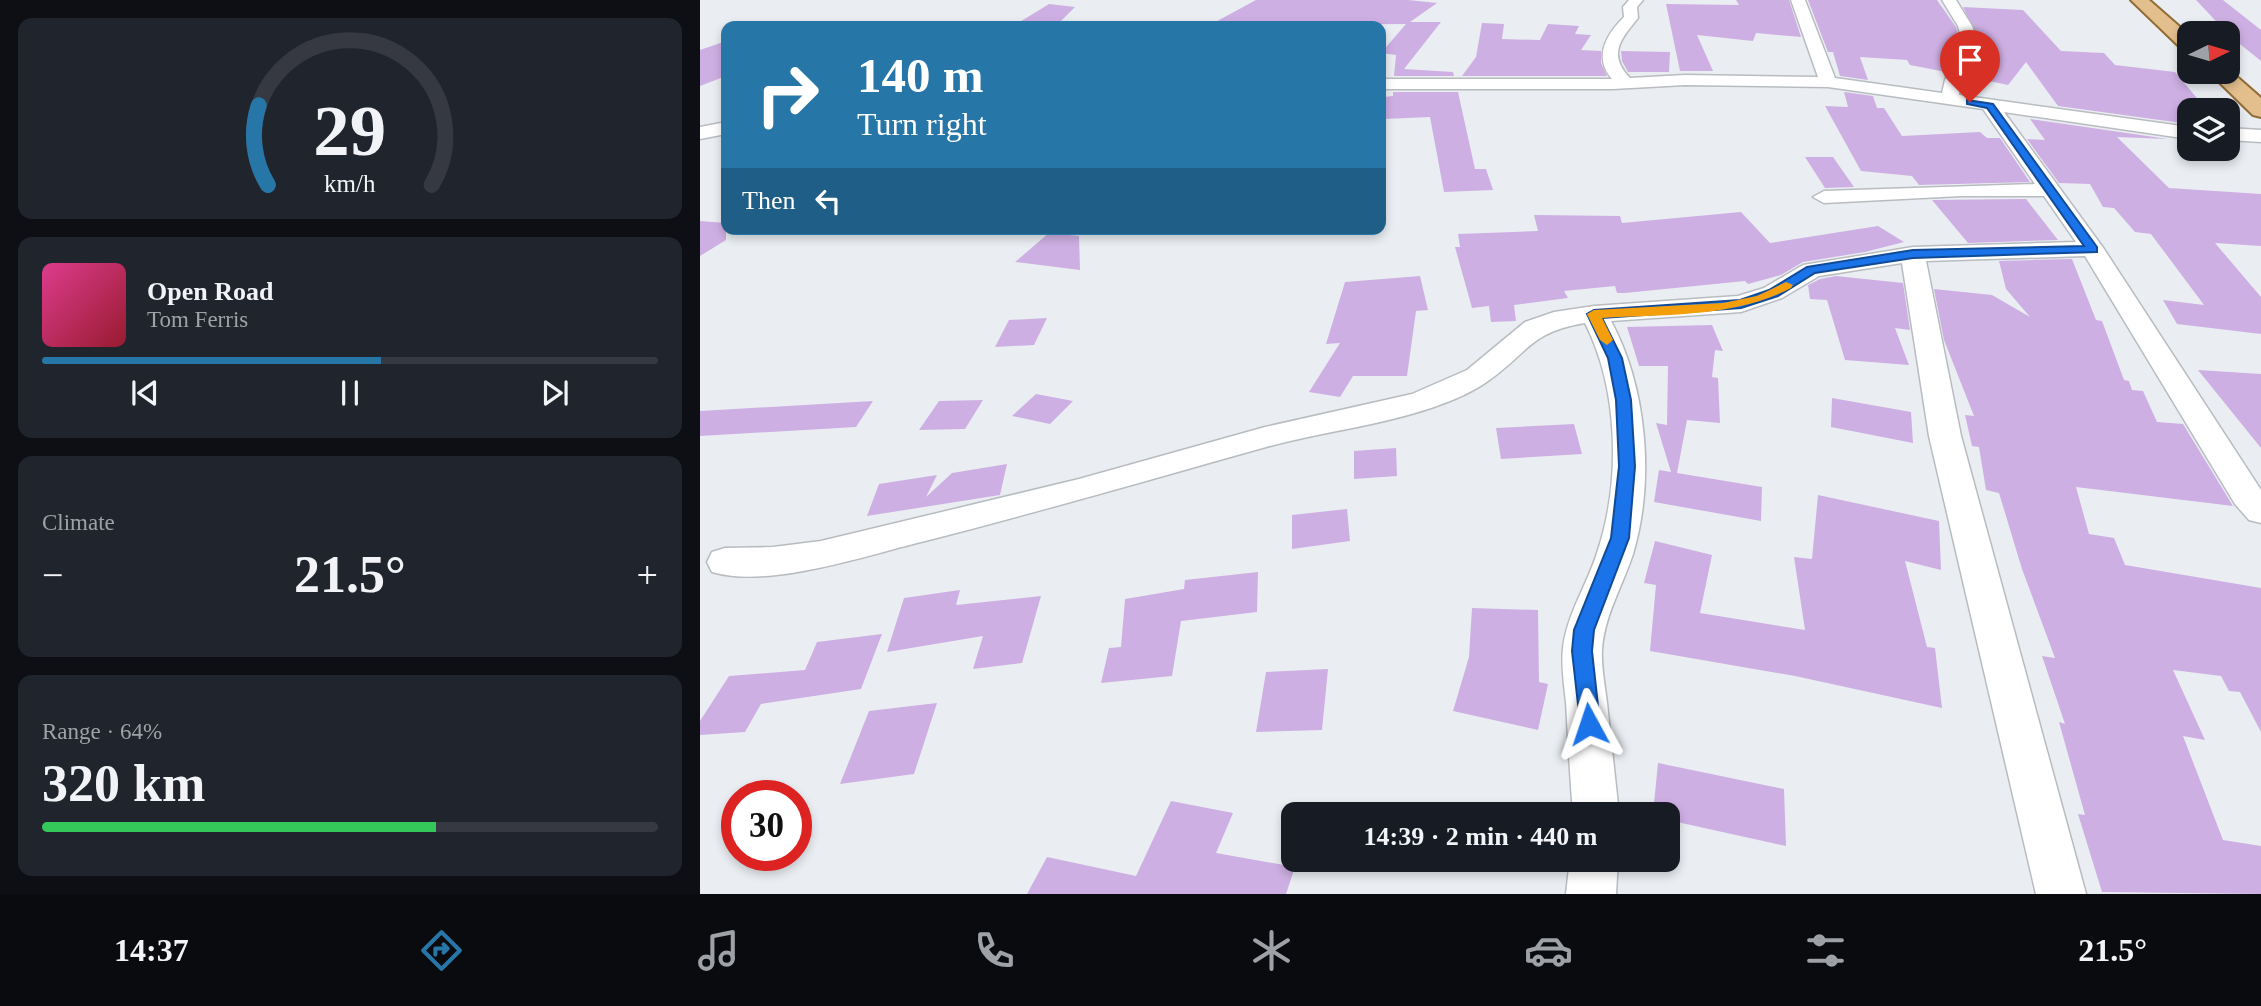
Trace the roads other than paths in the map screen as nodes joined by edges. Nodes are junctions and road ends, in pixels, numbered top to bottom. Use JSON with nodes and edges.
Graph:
{"nodes":[{"id":1,"x":1636,"y":0,"type":"edge"},
{"id":2,"x":1798,"y":0,"type":"edge"},
{"id":3,"x":1949,"y":0,"type":"edge"},
{"id":4,"x":2139,"y":0,"type":"edge"},
{"id":5,"x":2177,"y":34,"type":"edge"},
{"id":6,"x":1828,"y":82,"type":"junction"},
{"id":7,"x":1625,"y":83,"type":"junction"},
{"id":8,"x":1386,"y":84,"type":"edge"},
{"id":9,"x":2232,"y":84,"type":"edge"},
{"id":10,"x":1950,"y":99,"type":"junction"},
{"id":11,"x":1990,"y":106,"type":"junction"},
{"id":12,"x":2261,"y":110,"type":"edge"},
{"id":13,"x":721,"y":129,"type":"edge"},
{"id":14,"x":2177,"y":131,"type":"edge"},
{"id":15,"x":700,"y":132,"type":"edge"},
{"id":16,"x":2240,"y":135,"type":"edge"},
{"id":17,"x":2261,"y":136,"type":"edge"},
{"id":18,"x":2051,"y":190,"type":"junction"},
{"id":19,"x":1824,"y":197,"type":"dead end"},
{"id":20,"x":2092,"y":250,"type":"junction"},
{"id":21,"x":1913,"y":254,"type":"junction"},
{"id":22,"x":1594,"y":314,"type":"junction"},
{"id":23,"x":2256,"y":501,"type":"edge"},
{"id":24,"x":725,"y":562,"type":"dead end"},
{"id":25,"x":1596,"y":802,"type":"edge"},
{"id":26,"x":1593,"y":872,"type":"edge"},
{"id":27,"x":1591,"y":894,"type":"edge"},
{"id":28,"x":2061,"y":894,"type":"edge"}],
"edges":[{"from":1,"to":7,"type":"street"},
{"from":2,"to":6,"type":"street"},
{"from":3,"to":10,"type":"street"},
{"from":4,"to":5,"type":"main road"},
{"from":6,"to":7,"type":"street"},
{"from":6,"to":10,"type":"street"},
{"from":7,"to":8,"type":"street"},
{"from":9,"to":12,"type":"main road"},
{"from":10,"to":11,"type":"street"},
{"from":11,"to":14,"type":"street"},
{"from":11,"to":18,"type":"street"},
{"from":13,"to":15,"type":"street"},
{"from":16,"to":17,"type":"street"},
{"from":18,"to":19,"type":"street"},
{"from":18,"to":20,"type":"street"},
{"from":20,"to":21,"type":"street"},
{"from":20,"to":23,"type":"street"},
{"from":21,"to":22,"type":"street"},
{"from":21,"to":28,"type":"street"},
{"from":22,"to":24,"type":"street"},
{"from":22,"to":25,"type":"street"},
{"from":26,"to":27,"type":"street"}]}
